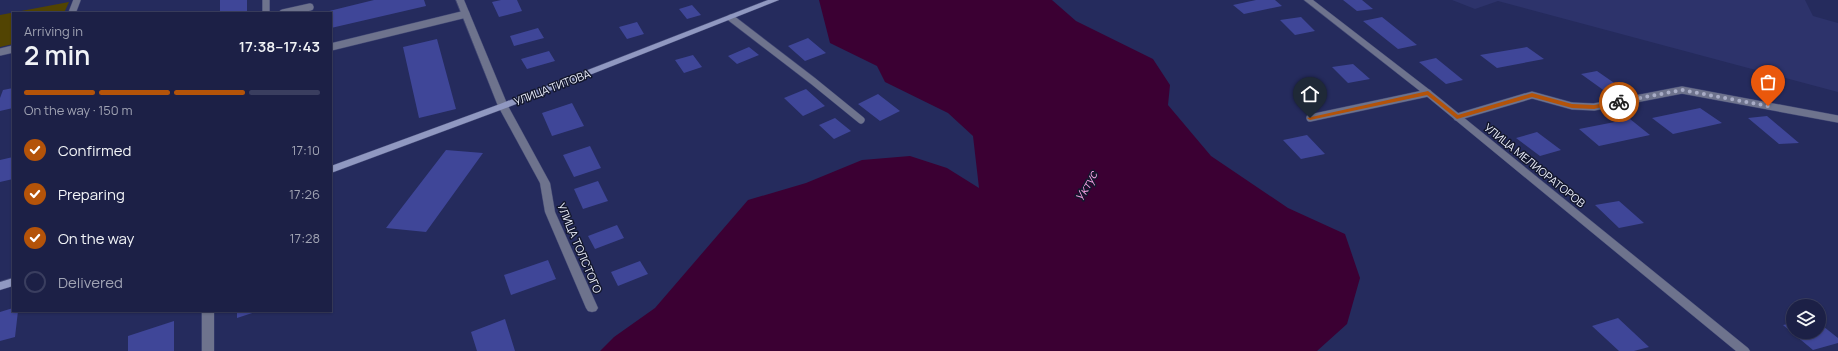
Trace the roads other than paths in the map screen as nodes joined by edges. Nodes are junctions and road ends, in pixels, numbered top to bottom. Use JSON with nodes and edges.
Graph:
{"nodes":[{"id":1,"x":77,"y":0,"type":"edge"},
{"id":2,"x":266,"y":0,"type":"edge"},
{"id":3,"x":460,"y":0,"type":"edge"},
{"id":4,"x":1308,"y":0,"type":"edge"},
{"id":5,"x":773,"y":1,"type":"edge"},
{"id":6,"x":310,"y":7,"type":"dead end"},
{"id":7,"x":72,"y":12,"type":"edge"},
{"id":8,"x":266,"y":12,"type":"edge"},
{"id":9,"x":288,"y":12,"type":"edge"},
{"id":10,"x":466,"y":14,"type":"junction"},
{"id":11,"x":731,"y":18,"type":"junction"},
{"id":12,"x":332,"y":47,"type":"edge"},
{"id":13,"x":12,"y":49,"type":"edge"},
{"id":14,"x":0,"y":52,"type":"edge"},
{"id":15,"x":1428,"y":93,"type":"junction"},
{"id":16,"x":503,"y":106,"type":"junction"},
{"id":17,"x":1457,"y":117,"type":"junction"},
{"id":18,"x":1310,"y":118,"type":"dead end"},
{"id":19,"x":1838,"y":119,"type":"edge"},
{"id":20,"x":861,"y":120,"type":"dead end"},
{"id":21,"x":332,"y":170,"type":"edge"},
{"id":22,"x":12,"y":282,"type":"edge"},
{"id":23,"x":0,"y":286,"type":"edge"},
{"id":24,"x":592,"y":308,"type":"dead end"},
{"id":25,"x":208,"y":312,"type":"edge"},
{"id":26,"x":208,"y":351,"type":"edge"},
{"id":27,"x":1744,"y":351,"type":"edge"}],
"edges":[{"from":1,"to":7,"type":"lane"},
{"from":2,"to":8,"type":"lane"},
{"from":3,"to":10,"type":"street","name":"УЛИЦА ТОЛСТОГО"},
{"from":4,"to":15,"type":"street","name":"УЛИЦА МЕЛИОРАТОРОВ"},
{"from":5,"to":11,"type":"street","name":"УЛИЦА ТИТОВА"},
{"from":6,"to":9,"type":"lane"},
{"from":10,"to":12,"type":"lane"},
{"from":10,"to":16,"type":"street","name":"УЛИЦА ТОЛСТОГО"},
{"from":11,"to":16,"type":"street","name":"УЛИЦА ТИТОВА"},
{"from":11,"to":20,"type":"lane"},
{"from":13,"to":14,"type":"lane"},
{"from":15,"to":17,"type":"street","name":"УЛИЦА МЕЛИОРАТОРОВ"},
{"from":15,"to":18,"type":"lane"},
{"from":16,"to":21,"type":"street","name":"УЛИЦА ТИТОВА"},
{"from":16,"to":24,"type":"street","name":"УЛИЦА ТОЛСТОГО"},
{"from":17,"to":19,"type":"lane"},
{"from":17,"to":27,"type":"street","name":"УЛИЦА МЕЛИОРАТОРОВ"},
{"from":22,"to":23,"type":"street"},
{"from":25,"to":26,"type":"street"}]}
